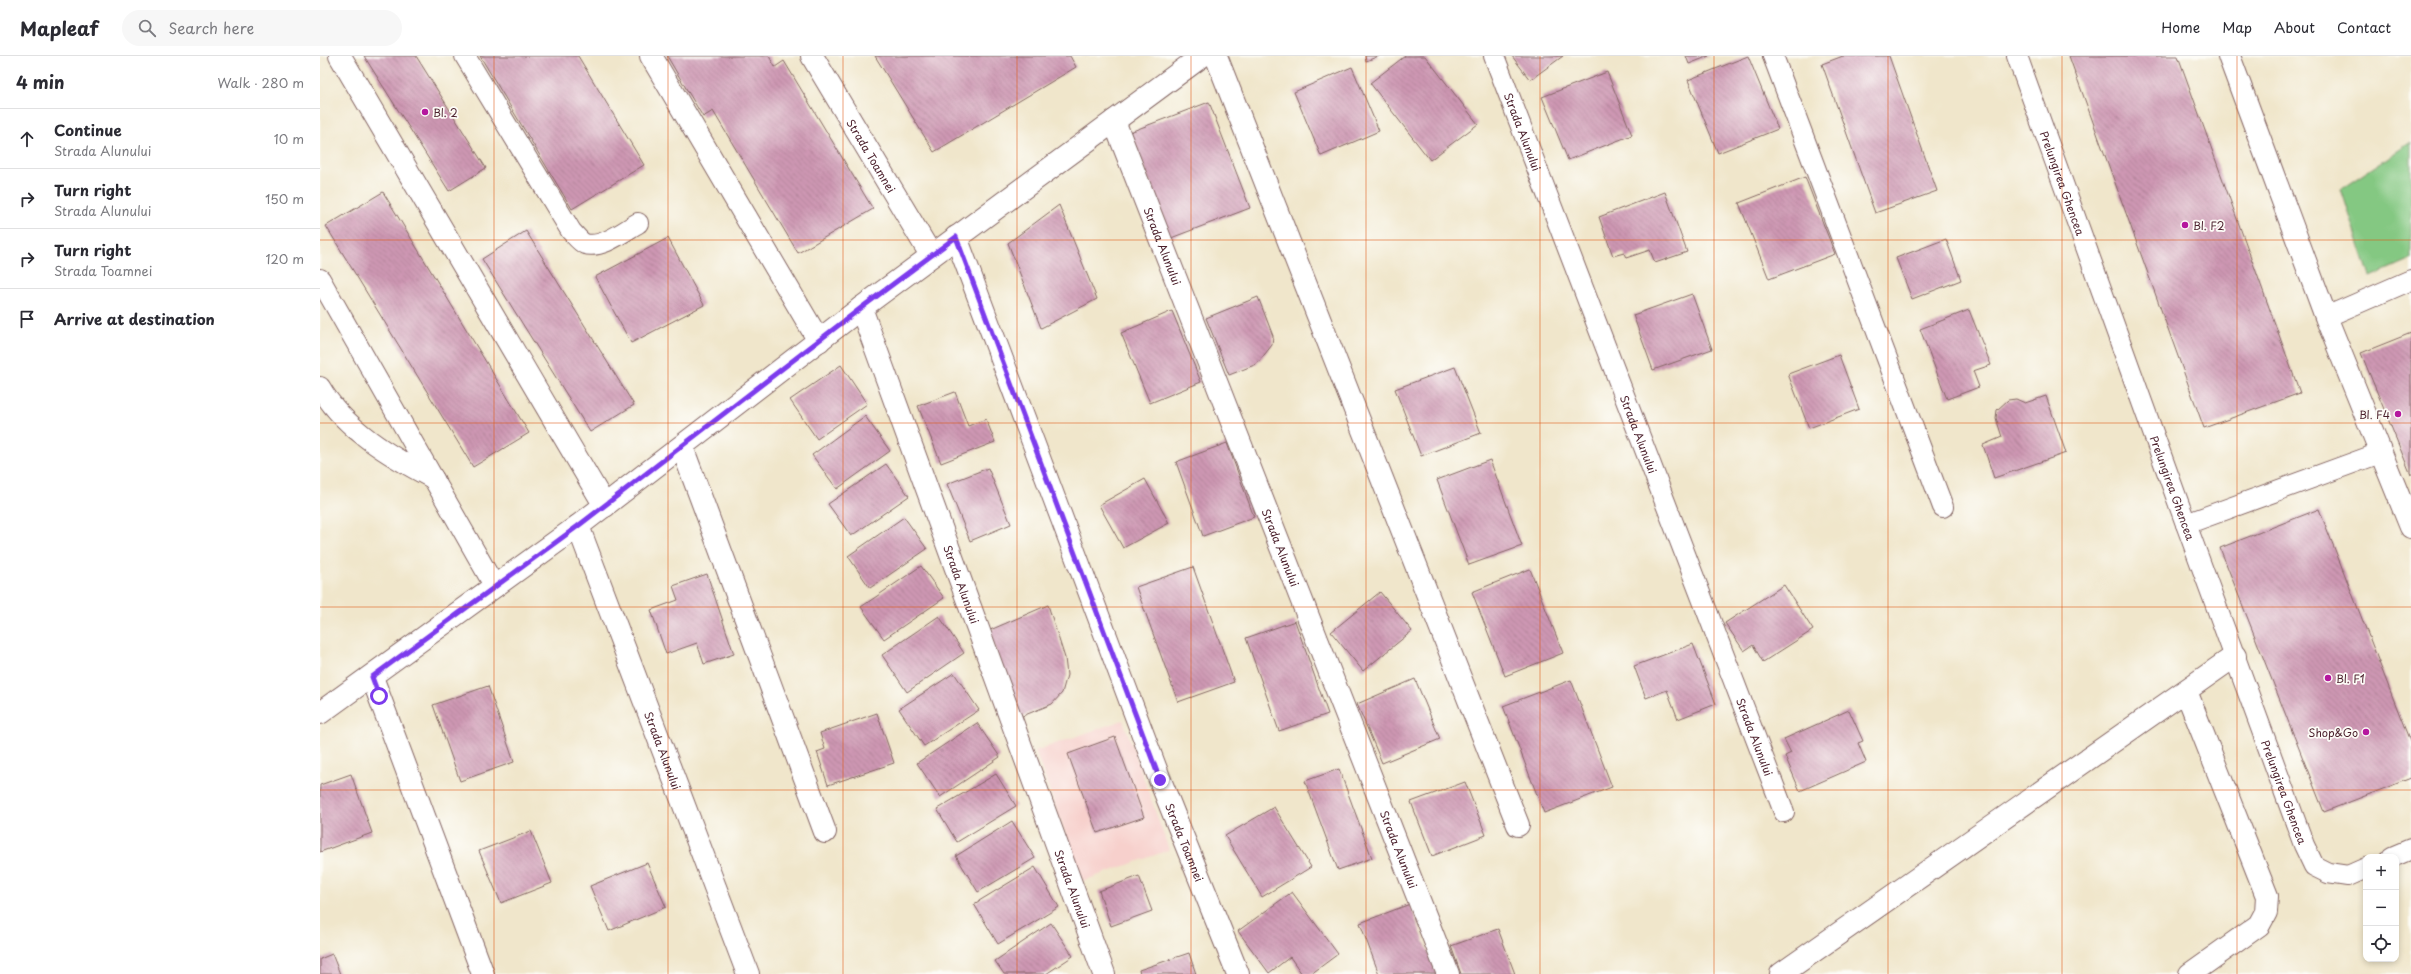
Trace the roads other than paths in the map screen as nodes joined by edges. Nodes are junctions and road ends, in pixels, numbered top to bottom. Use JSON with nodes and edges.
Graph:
{"nodes":[{"id":1,"x":340,"y":56,"type":"edge"},
{"id":2,"x":465,"y":56,"type":"edge"},
{"id":3,"x":651,"y":56,"type":"edge"},
{"id":4,"x":812,"y":56,"type":"edge"},
{"id":5,"x":1202,"y":56,"type":"edge"},
{"id":6,"x":1216,"y":56,"type":"edge"},
{"id":7,"x":1494,"y":56,"type":"edge"},
{"id":8,"x":1773,"y":56,"type":"edge"},
{"id":9,"x":2017,"y":56,"type":"edge"},
{"id":10,"x":2228,"y":56,"type":"edge"},
{"id":11,"x":1114,"y":121,"type":"junction"},
{"id":12,"x":638,"y":223,"type":"dead end"},
{"id":13,"x":956,"y":237,"type":"junction"},
{"id":14,"x":931,"y":255,"type":"junction"},
{"id":15,"x":320,"y":279,"type":"edge"},
{"id":16,"x":2411,"y":280,"type":"edge"},
{"id":17,"x":861,"y":308,"type":"junction"},
{"id":18,"x":2326,"y":317,"type":"junction"},
{"id":19,"x":819,"y":341,"type":"junction"},
{"id":20,"x":320,"y":387,"type":"edge"},
{"id":21,"x":682,"y":446,"type":"junction"},
{"id":22,"x":2380,"y":453,"type":"junction"},
{"id":23,"x":434,"y":479,"type":"junction"},
{"id":24,"x":605,"y":506,"type":"junction"},
{"id":25,"x":1942,"y":508,"type":"dead end"},
{"id":26,"x":2186,"y":524,"type":"junction"},
{"id":27,"x":578,"y":526,"type":"junction"},
{"id":28,"x":2411,"y":527,"type":"edge"},
{"id":29,"x":495,"y":587,"type":"junction"},
{"id":30,"x":2235,"y":656,"type":"junction"},
{"id":31,"x":372,"y":677,"type":"junction"},
{"id":32,"x":2186,"y":691,"type":"junction"},
{"id":33,"x":320,"y":713,"type":"edge"},
{"id":34,"x":1784,"y":812,"type":"dead end"},
{"id":35,"x":1518,"y":825,"type":"dead end"},
{"id":36,"x":825,"y":832,"type":"dead end"},
{"id":37,"x":2411,"y":849,"type":"edge"},
{"id":38,"x":2399,"y":854,"type":"edge"},
{"id":39,"x":2363,"y":869,"type":"edge"},
{"id":40,"x":482,"y":974,"type":"edge"},
{"id":41,"x":748,"y":974,"type":"edge"},
{"id":42,"x":1104,"y":974,"type":"edge"},
{"id":43,"x":1238,"y":974,"type":"edge"},
{"id":44,"x":1448,"y":974,"type":"edge"},
{"id":45,"x":1781,"y":974,"type":"edge"},
{"id":46,"x":2190,"y":974,"type":"edge"}],
"edges":[{"from":1,"to":24,"type":"street"},
{"from":2,"to":12,"type":"lane"},
{"from":3,"to":19,"type":"street"},
{"from":4,"to":14,"type":"street","name":"Strada Toamnei"},
{"from":5,"to":11,"type":"street"},
{"from":6,"to":35,"type":"street"},
{"from":7,"to":34,"type":"lane","name":"Strada Alunului"},
{"from":8,"to":25,"type":"lane"},
{"from":9,"to":26,"type":"lane","name":"Prelungirea Ghencea"},
{"from":10,"to":18,"type":"street"},
{"from":11,"to":13,"type":"street"},
{"from":11,"to":44,"type":"street","name":"Strada Alunului"},
{"from":13,"to":14,"type":"street"},
{"from":13,"to":43,"type":"street","name":"Strada Toamnei"},
{"from":14,"to":17,"type":"street"},
{"from":15,"to":23,"type":"lane"},
{"from":16,"to":18,"type":"lane"},
{"from":17,"to":19,"type":"street"},
{"from":17,"to":42,"type":"street","name":"Strada Alunului"},
{"from":18,"to":22,"type":"street"},
{"from":19,"to":21,"type":"street"},
{"from":20,"to":23,"type":"lane"},
{"from":21,"to":24,"type":"street"},
{"from":21,"to":36,"type":"street"},
{"from":22,"to":26,"type":"lane"},
{"from":22,"to":28,"type":"street"},
{"from":23,"to":29,"type":"lane"},
{"from":24,"to":27,"type":"street"},
{"from":26,"to":30,"type":"lane","name":"Prelungirea Ghencea"},
{"from":27,"to":29,"type":"street"},
{"from":27,"to":41,"type":"street","name":"Strada Alunului"},
{"from":29,"to":31,"type":"street"},
{"from":30,"to":32,"type":"street"},
{"from":30,"to":39,"type":"lane","name":"Prelungirea Ghencea"},
{"from":31,"to":33,"type":"street"},
{"from":31,"to":40,"type":"street"},
{"from":32,"to":45,"type":"street"},
{"from":32,"to":46,"type":"street"},
{"from":37,"to":38,"type":"lane"}]}
